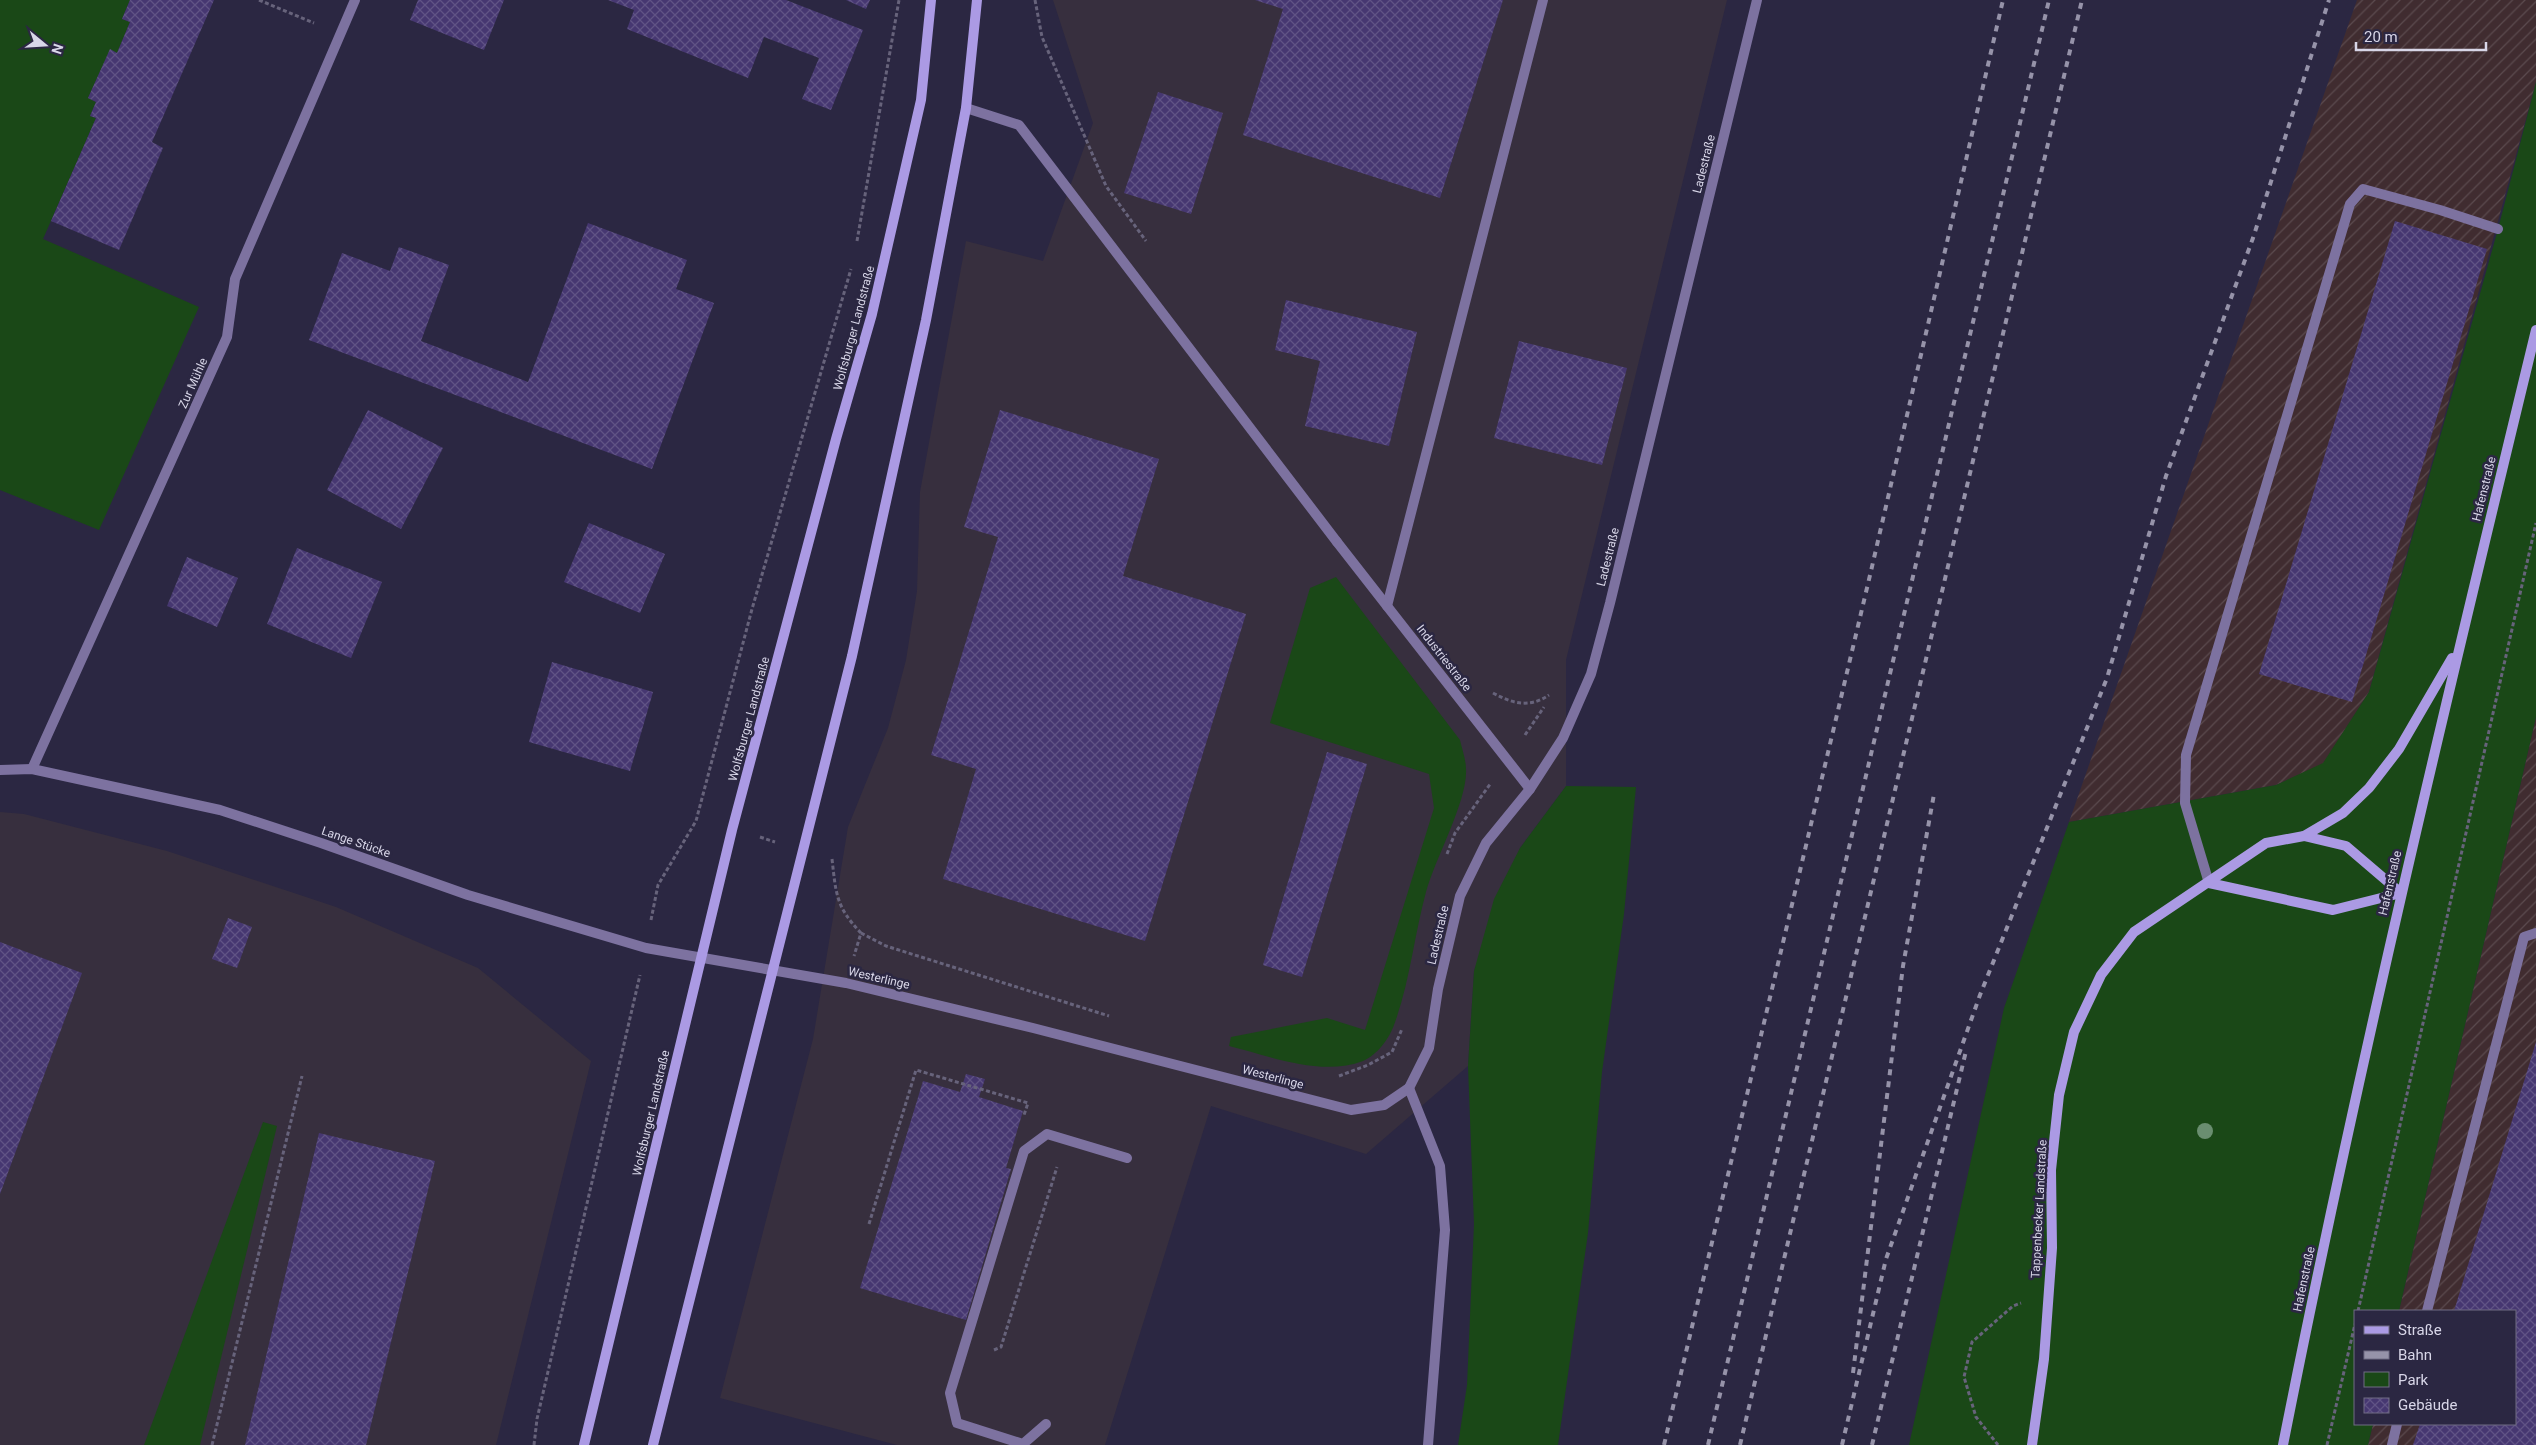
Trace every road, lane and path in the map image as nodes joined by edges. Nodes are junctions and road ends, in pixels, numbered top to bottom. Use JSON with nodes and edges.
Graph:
{"nodes":[{"id":1,"x":259,"y":0,"type":"edge"},
{"id":2,"x":355,"y":0,"type":"edge"},
{"id":3,"x":899,"y":0,"type":"edge"},
{"id":4,"x":931,"y":0,"type":"edge"},
{"id":5,"x":977,"y":0,"type":"edge"},
{"id":6,"x":1035,"y":0,"type":"edge"},
{"id":7,"x":1543,"y":0,"type":"edge"},
{"id":8,"x":1756,"y":0,"type":"edge"},
{"id":9,"x":340,"y":34,"type":"junction"},
{"id":10,"x":966,"y":108,"type":"junction"},
{"id":11,"x":2498,"y":229,"type":"dead end"},
{"id":12,"x":1147,"y":242,"type":"dead end"},
{"id":13,"x":855,"y":250,"type":"dead end"},
{"id":14,"x":854,"y":260,"type":"dead end"},
{"id":15,"x":2536,"y":330,"type":"edge"},
{"id":16,"x":2536,"y":522,"type":"edge"},
{"id":17,"x":1387,"y":606,"type":"junction"},
{"id":18,"x":2458,"y":648,"type":"junction"},
{"id":19,"x":1490,"y":691,"type":"dead end"},
{"id":20,"x":1508,"y":760,"type":"junction"},
{"id":21,"x":32,"y":769,"type":"junction"},
{"id":22,"x":0,"y":770,"type":"edge"},
{"id":23,"x":1530,"y":789,"type":"junction"},
{"id":24,"x":2304,"y":836,"type":"junction"},
{"id":25,"x":1445,"y":858,"type":"dead end"},
{"id":26,"x":2209,"y":883,"type":"junction"},
{"id":27,"x":2401,"y":893,"type":"junction"},
{"id":28,"x":861,"y":933,"type":"dead end"},
{"id":29,"x":2536,"y":933,"type":"edge"},
{"id":30,"x":646,"y":948,"type":"junction"},
{"id":31,"x":700,"y":958,"type":"junction"},
{"id":32,"x":771,"y":970,"type":"junction"},
{"id":33,"x":1117,"y":1018,"type":"dead end"},
{"id":34,"x":1402,"y":1027,"type":"dead end"},
{"id":35,"x":302,"y":1076,"type":"dead end"},
{"id":36,"x":1336,"y":1077,"type":"dead end"},
{"id":37,"x":1410,"y":1088,"type":"junction"},
{"id":38,"x":1023,"y":1156,"type":"junction"},
{"id":39,"x":1127,"y":1158,"type":"dead end"},
{"id":40,"x":870,"y":1224,"type":"dead end"},
{"id":41,"x":2048,"y":1295,"type":"junction"},
{"id":42,"x":2358,"y":1310,"type":"edge"},
{"id":43,"x":2427,"y":1310,"type":"edge"},
{"id":44,"x":2354,"y":1328,"type":"edge"},
{"id":45,"x":958,"y":1369,"type":"junction"},
{"id":46,"x":1046,"y":1424,"type":"dead end"},
{"id":47,"x":2397,"y":1425,"type":"edge"},
{"id":48,"x":212,"y":1445,"type":"edge"},
{"id":49,"x":534,"y":1445,"type":"edge"},
{"id":50,"x":584,"y":1445,"type":"edge"},
{"id":51,"x":653,"y":1445,"type":"edge"},
{"id":52,"x":1428,"y":1445,"type":"edge"},
{"id":53,"x":1998,"y":1445,"type":"edge"},
{"id":54,"x":2032,"y":1445,"type":"edge"},
{"id":55,"x":2283,"y":1445,"type":"edge"},
{"id":56,"x":2327,"y":1445,"type":"edge"},
{"id":57,"x":2392,"y":1445,"type":"edge"}],
"edges":[{"from":1,"to":9,"type":"path"},
{"from":2,"to":9,"type":"street","name":"Zur Mühle"},
{"from":3,"to":13,"type":"path"},
{"from":4,"to":31,"type":"street","name":"Wolfsburger Landstraße"},
{"from":5,"to":10,"type":"street"},
{"from":6,"to":12,"type":"path"},
{"from":7,"to":17,"type":"street"},
{"from":8,"to":23,"type":"street","name":"Ladestraße"},
{"from":9,"to":21,"type":"street","name":"Zur Mühle"},
{"from":10,"to":17,"type":"street","name":"Industriestraße"},
{"from":10,"to":32,"type":"street"},
{"from":11,"to":26,"type":"street"},
{"from":14,"to":30,"type":"path"},
{"from":15,"to":18,"type":"street","name":"Hafenstraße"},
{"from":16,"to":42,"type":"path"},
{"from":17,"to":20,"type":"street","name":"Industriestraße"},
{"from":18,"to":24,"type":"street","name":"Tappenbecker Landstraße"},
{"from":18,"to":27,"type":"street","name":"Hafenstraße"},
{"from":19,"to":20,"type":"path"},
{"from":20,"to":23,"type":"street","name":"Industriestraße"},
{"from":20,"to":25,"type":"path"},
{"from":21,"to":22,"type":"street","name":"Lange Stücke"},
{"from":21,"to":30,"type":"street","name":"Lange Stücke"},
{"from":23,"to":37,"type":"street","name":"Ladestraße"},
{"from":24,"to":26,"type":"street","name":"Tappenbecker Landstraße"},
{"from":24,"to":27,"type":"street","name":"Tappenbecker Landstraße"},
{"from":26,"to":27,"type":"street"},
{"from":26,"to":41,"type":"street","name":"Tappenbecker Landstraße"},
{"from":27,"to":55,"type":"street","name":"Hafenstraße"},
{"from":28,"to":33,"type":"path"},
{"from":29,"to":43,"type":"street"},
{"from":30,"to":31,"type":"street","name":"Lange Stücke"},
{"from":30,"to":49,"type":"path"},
{"from":31,"to":32,"type":"street","name":"Westerlinge"},
{"from":31,"to":50,"type":"street","name":"Wolfsburger Landstraße"},
{"from":32,"to":37,"type":"street","name":"Westerlinge"},
{"from":32,"to":51,"type":"street"},
{"from":34,"to":36,"type":"path"},
{"from":35,"to":48,"type":"path"},
{"from":37,"to":52,"type":"street"},
{"from":38,"to":39,"type":"street"},
{"from":38,"to":40,"type":"path"},
{"from":38,"to":45,"type":"street"},
{"from":38,"to":45,"type":"path"},
{"from":41,"to":53,"type":"path"},
{"from":41,"to":54,"type":"street","name":"Tappenbecker Landstraße"},
{"from":44,"to":56,"type":"path"},
{"from":45,"to":46,"type":"street"},
{"from":47,"to":57,"type":"street"}]}
